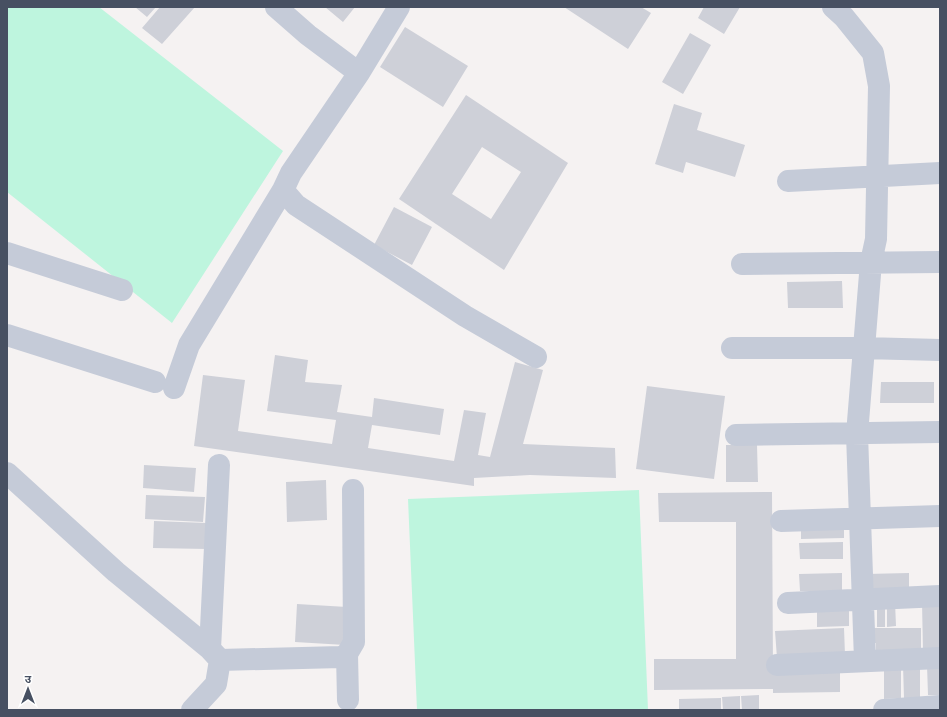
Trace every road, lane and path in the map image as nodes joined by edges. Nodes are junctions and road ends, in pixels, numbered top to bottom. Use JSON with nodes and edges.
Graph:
{"nodes":[{"id":1,"x":276,"y":7,"type":"edge"},
{"id":2,"x":399,"y":7,"type":"edge"},
{"id":3,"x":843,"y":10,"type":"edge"},
{"id":4,"x":359,"y":73,"type":"junction"},
{"id":5,"x":940,"y":173,"type":"edge"},
{"id":6,"x":877,"y":175,"type":"junction"},
{"id":7,"x":788,"y":181,"type":"dead end"},
{"id":8,"x":283,"y":190,"type":"junction"},
{"id":9,"x":7,"y":252,"type":"edge"},
{"id":10,"x":871,"y":262,"type":"junction"},
{"id":11,"x":940,"y":262,"type":"edge"},
{"id":12,"x":742,"y":264,"type":"dead end"},
{"id":13,"x":122,"y":290,"type":"dead end"},
{"id":14,"x":7,"y":335,"type":"edge"},
{"id":15,"x":732,"y":348,"type":"dead end"},
{"id":16,"x":863,"y":348,"type":"junction"},
{"id":17,"x":940,"y":350,"type":"edge"},
{"id":18,"x":536,"y":357,"type":"dead end"},
{"id":19,"x":940,"y":432,"type":"edge"},
{"id":20,"x":857,"y":434,"type":"junction"},
{"id":21,"x":736,"y":435,"type":"dead end"},
{"id":22,"x":219,"y":465,"type":"dead end"},
{"id":23,"x":7,"y":473,"type":"edge"},
{"id":24,"x":353,"y":490,"type":"dead end"},
{"id":25,"x":940,"y":516,"type":"edge"},
{"id":26,"x":858,"y":517,"type":"junction"},
{"id":27,"x":781,"y":521,"type":"dead end"},
{"id":28,"x":940,"y":596,"type":"edge"},
{"id":29,"x":862,"y":600,"type":"junction"},
{"id":30,"x":788,"y":603,"type":"dead end"},
{"id":31,"x":347,"y":654,"type":"junction"},
{"id":32,"x":215,"y":655,"type":"junction"},
{"id":33,"x":940,"y":658,"type":"edge"},
{"id":34,"x":865,"y":660,"type":"junction"},
{"id":35,"x":777,"y":665,"type":"dead end"},
{"id":36,"x":348,"y":700,"type":"dead end"},
{"id":37,"x":938,"y":708,"type":"edge"},
{"id":38,"x":192,"y":710,"type":"edge"},
{"id":39,"x":884,"y":710,"type":"edge"}],
"edges":[{"from":1,"to":4,"type":"street"},
{"from":2,"to":4,"type":"street"},
{"from":3,"to":6,"type":"street"},
{"from":4,"to":8,"type":"street"},
{"from":5,"to":6,"type":"street"},
{"from":6,"to":7,"type":"street"},
{"from":6,"to":10,"type":"street"},
{"from":8,"to":14,"type":"street"},
{"from":8,"to":18,"type":"street"},
{"from":9,"to":13,"type":"street"},
{"from":10,"to":11,"type":"street"},
{"from":10,"to":12,"type":"street"},
{"from":10,"to":16,"type":"street"},
{"from":15,"to":16,"type":"street"},
{"from":16,"to":17,"type":"street"},
{"from":16,"to":20,"type":"street"},
{"from":19,"to":20,"type":"street"},
{"from":20,"to":21,"type":"street"},
{"from":20,"to":26,"type":"street"},
{"from":22,"to":32,"type":"street"},
{"from":23,"to":32,"type":"street"},
{"from":24,"to":31,"type":"street"},
{"from":25,"to":26,"type":"street"},
{"from":26,"to":27,"type":"street"},
{"from":26,"to":29,"type":"street"},
{"from":28,"to":29,"type":"street"},
{"from":29,"to":30,"type":"street"},
{"from":29,"to":34,"type":"street"},
{"from":31,"to":32,"type":"street"},
{"from":31,"to":36,"type":"street"},
{"from":32,"to":38,"type":"street"},
{"from":33,"to":34,"type":"street"},
{"from":34,"to":35,"type":"street"},
{"from":37,"to":39,"type":"street"}]}
